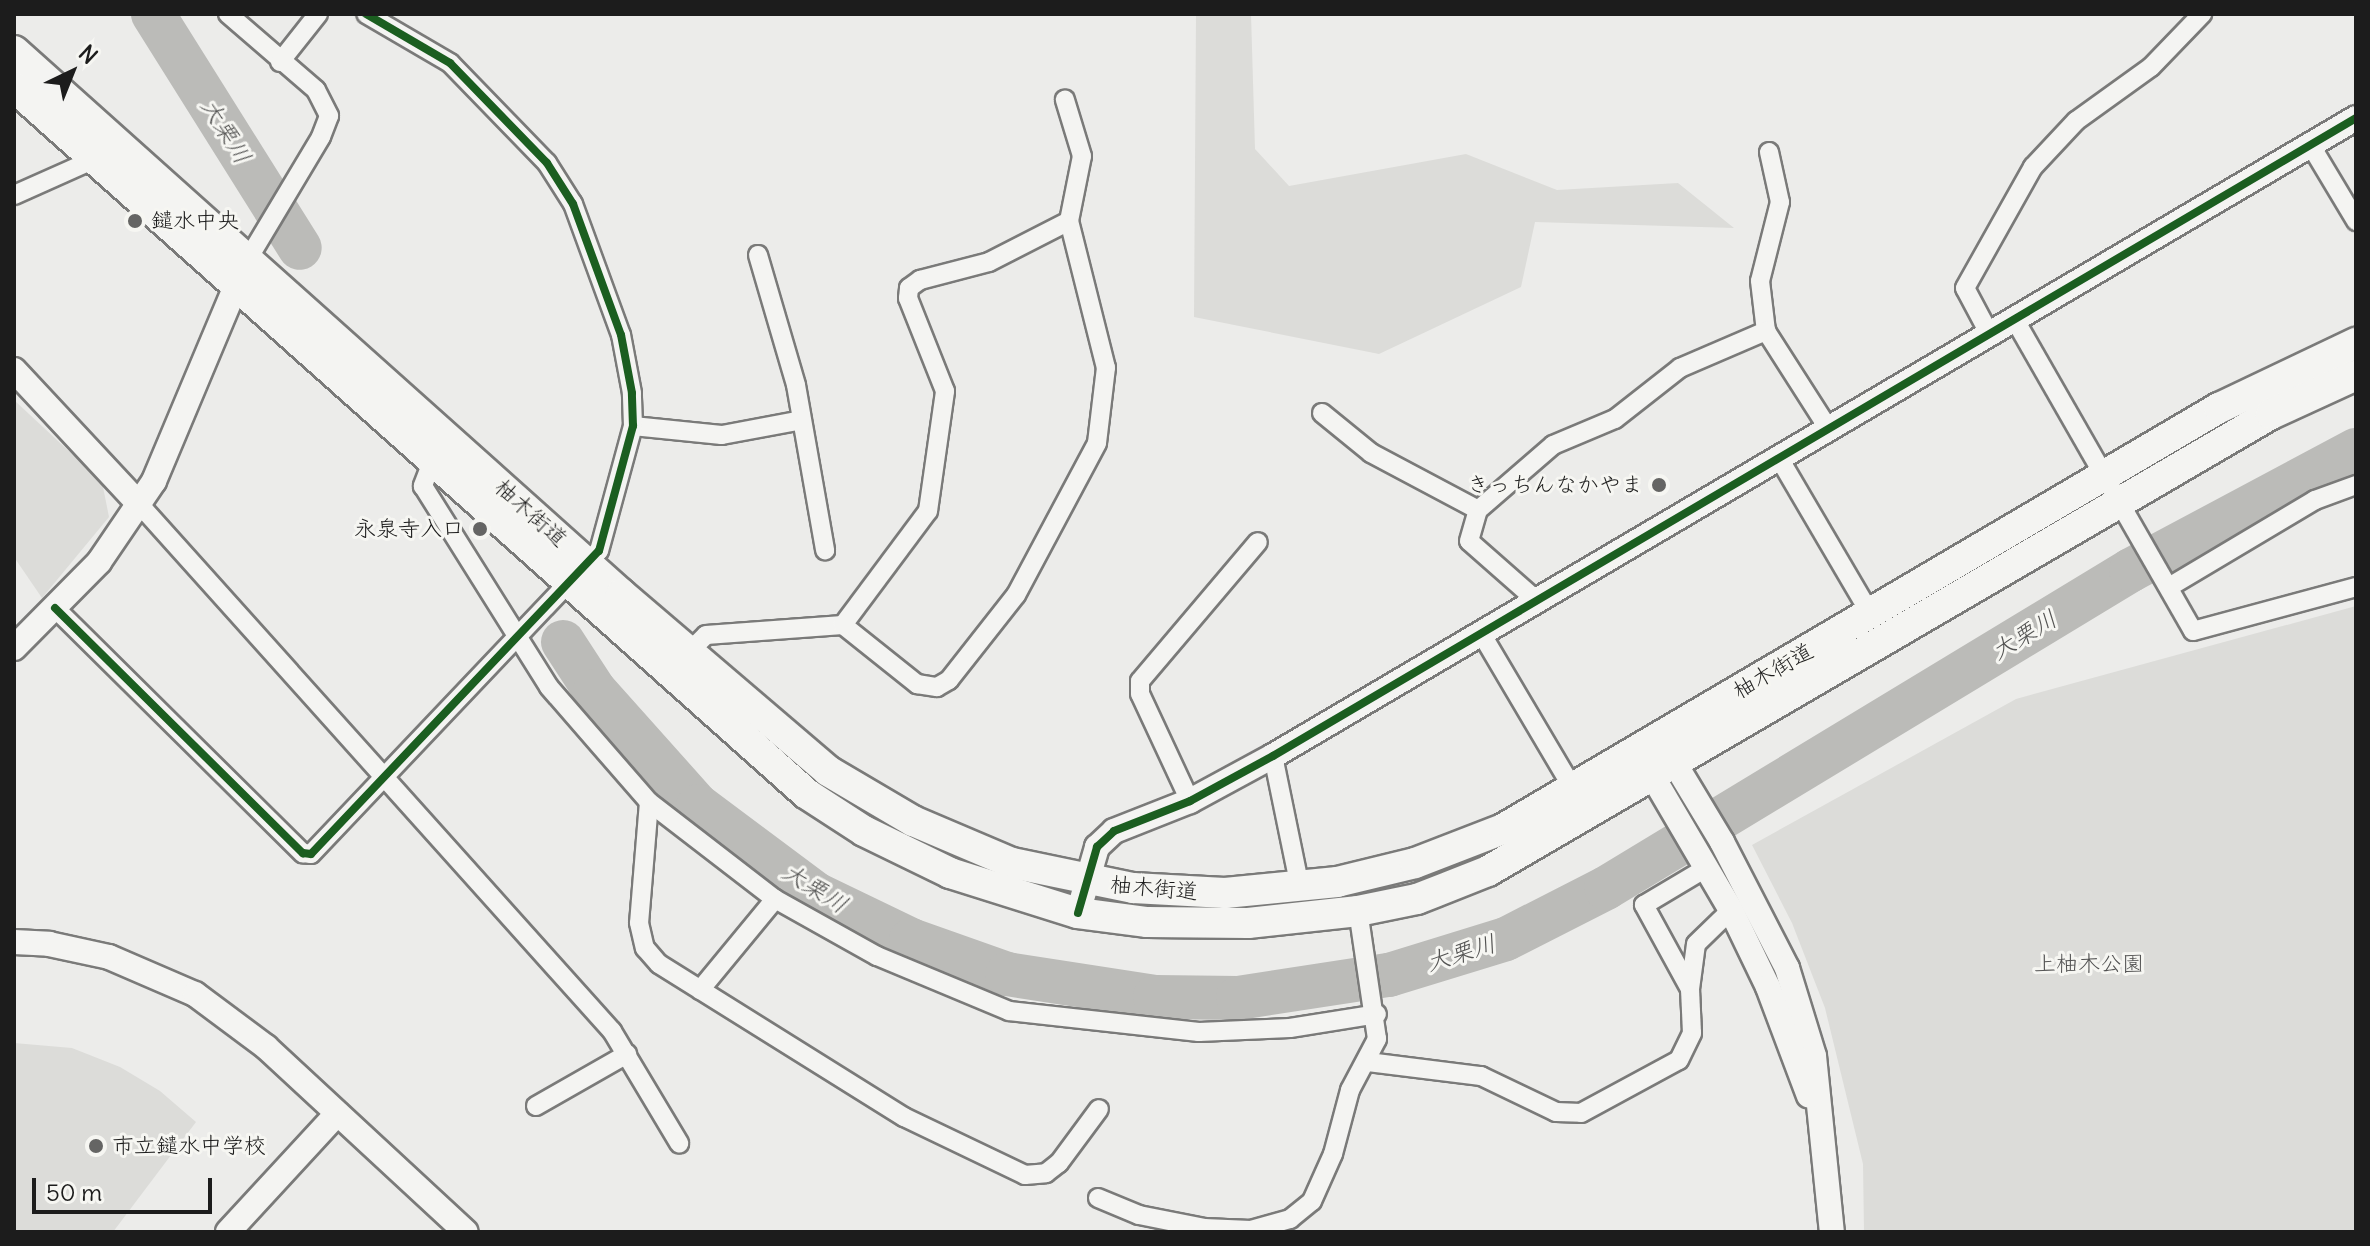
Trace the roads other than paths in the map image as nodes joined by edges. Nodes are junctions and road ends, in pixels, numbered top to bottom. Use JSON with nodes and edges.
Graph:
{"nodes":[{"id":1,"x":228,"y":14,"type":"edge"},
{"id":2,"x":318,"y":14,"type":"edge"},
{"id":3,"x":366,"y":14,"type":"edge"},
{"id":4,"x":2202,"y":14,"type":"edge"},
{"id":5,"x":14,"y":51,"type":"edge"},
{"id":6,"x":280,"y":62,"type":"junction"},
{"id":7,"x":14,"y":87,"type":"edge"},
{"id":8,"x":1065,"y":100,"type":"dead end"},
{"id":9,"x":2356,"y":118,"type":"edge"},
{"id":10,"x":2310,"y":144,"type":"junction"},
{"id":11,"x":1769,"y":152,"type":"dead end"},
{"id":12,"x":95,"y":159,"type":"junction"},
{"id":13,"x":14,"y":195,"type":"edge"},
{"id":14,"x":1069,"y":221,"type":"junction"},
{"id":15,"x":2356,"y":221,"type":"edge"},
{"id":16,"x":758,"y":255,"type":"dead end"},
{"id":17,"x":242,"y":272,"type":"junction"},
{"id":18,"x":2015,"y":320,"type":"junction"},
{"id":19,"x":1766,"y":331,"type":"junction"},
{"id":20,"x":1990,"y":335,"type":"junction"},
{"id":21,"x":2356,"y":343,"type":"edge"},
{"id":22,"x":14,"y":370,"type":"edge"},
{"id":23,"x":2356,"y":375,"type":"edge"},
{"id":24,"x":1322,"y":413,"type":"dead end"},
{"id":25,"x":802,"y":420,"type":"junction"},
{"id":26,"x":633,"y":426,"type":"junction"},
{"id":27,"x":1828,"y":428,"type":"junction"},
{"id":28,"x":1779,"y":458,"type":"junction"},
{"id":29,"x":432,"y":462,"type":"junction"},
{"id":30,"x":2356,"y":485,"type":"edge"},
{"id":31,"x":2111,"y":489,"type":"junction"},
{"id":32,"x":140,"y":505,"type":"junction"},
{"id":33,"x":1478,"y":510,"type":"junction"},
{"id":34,"x":1258,"y":542,"type":"dead end"},
{"id":35,"x":825,"y":550,"type":"dead end"},
{"id":36,"x":571,"y":583,"type":"junction"},
{"id":37,"x":2167,"y":583,"type":"junction"},
{"id":38,"x":2356,"y":587,"type":"edge"},
{"id":39,"x":1536,"y":600,"type":"junction"},
{"id":40,"x":55,"y":608,"type":"junction"},
{"id":41,"x":1871,"y":615,"type":"junction"},
{"id":42,"x":843,"y":625,"type":"junction"},
{"id":43,"x":1481,"y":633,"type":"junction"},
{"id":44,"x":524,"y":635,"type":"junction"},
{"id":45,"x":14,"y":648,"type":"edge"},
{"id":46,"x":688,"y":653,"type":"junction"},
{"id":47,"x":1649,"y":743,"type":"junction"},
{"id":48,"x":1273,"y":756,"type":"junction"},
{"id":49,"x":1664,"y":770,"type":"junction"},
{"id":50,"x":386,"y":781,"type":"junction"},
{"id":51,"x":1574,"y":790,"type":"junction"},
{"id":52,"x":1190,"y":801,"type":"junction"},
{"id":53,"x":649,"y":802,"type":"junction"},
{"id":54,"x":1703,"y":862,"type":"junction"},
{"id":55,"x":1086,"y":882,"type":"junction"},
{"id":56,"x":1300,"y":888,"type":"junction"},
{"id":57,"x":775,"y":899,"type":"junction"},
{"id":58,"x":1731,"y":910,"type":"junction"},
{"id":59,"x":1358,"y":911,"type":"junction"},
{"id":60,"x":1078,"y":913,"type":"junction"},
{"id":61,"x":14,"y":942,"type":"edge"},
{"id":62,"x":1690,"y":989,"type":"junction"},
{"id":63,"x":700,"y":990,"type":"junction"},
{"id":64,"x":1376,"y":1010,"type":"junction"},
{"id":65,"x":627,"y":1054,"type":"junction"},
{"id":66,"x":1368,"y":1062,"type":"junction"},
{"id":67,"x":536,"y":1106,"type":"dead end"},
{"id":68,"x":1099,"y":1109,"type":"dead end"},
{"id":69,"x":337,"y":1114,"type":"junction"},
{"id":70,"x":1821,"y":1126,"type":"junction"},
{"id":71,"x":679,"y":1143,"type":"dead end"},
{"id":72,"x":1098,"y":1198,"type":"dead end"},
{"id":73,"x":228,"y":1232,"type":"edge"},
{"id":74,"x":466,"y":1232,"type":"edge"},
{"id":75,"x":1832,"y":1232,"type":"edge"}],
"edges":[{"from":1,"to":6,"type":"street"},
{"from":2,"to":6,"type":"street"},
{"from":3,"to":26,"type":"street"},
{"from":4,"to":20,"type":"street"},
{"from":5,"to":17,"type":"main road","name":"柚木街道"},
{"from":6,"to":17,"type":"street"},
{"from":7,"to":12,"type":"main road","name":"柚木街道"},
{"from":8,"to":14,"type":"street"},
{"from":9,"to":10,"type":"street"},
{"from":10,"to":15,"type":"street"},
{"from":10,"to":18,"type":"street"},
{"from":11,"to":19,"type":"street"},
{"from":12,"to":13,"type":"street"},
{"from":12,"to":17,"type":"main road","name":"柚木街道"},
{"from":14,"to":42,"type":"street"},
{"from":14,"to":42,"type":"street"},
{"from":16,"to":25,"type":"street"},
{"from":17,"to":29,"type":"main road","name":"柚木街道"},
{"from":17,"to":32,"type":"street"},
{"from":17,"to":36,"type":"main road","name":"柚木街道"},
{"from":18,"to":20,"type":"street"},
{"from":18,"to":31,"type":"street"},
{"from":19,"to":27,"type":"street"},
{"from":19,"to":33,"type":"street"},
{"from":20,"to":27,"type":"street"},
{"from":21,"to":31,"type":"main road","name":"柚木街道"},
{"from":22,"to":32,"type":"street"},
{"from":23,"to":31,"type":"main road","name":"柚木街道"},
{"from":24,"to":33,"type":"street"},
{"from":25,"to":26,"type":"street"},
{"from":25,"to":35,"type":"street"},
{"from":26,"to":36,"type":"street"},
{"from":27,"to":28,"type":"street"},
{"from":28,"to":39,"type":"street"},
{"from":28,"to":41,"type":"street"},
{"from":29,"to":36,"type":"main road","name":"柚木街道"},
{"from":29,"to":44,"type":"street"},
{"from":30,"to":37,"type":"street"},
{"from":31,"to":37,"type":"street"},
{"from":31,"to":41,"type":"main road","name":"柚木街道"},
{"from":31,"to":49,"type":"main road","name":"柚木街道"},
{"from":32,"to":40,"type":"street"},
{"from":32,"to":50,"type":"street"},
{"from":33,"to":39,"type":"street"},
{"from":34,"to":52,"type":"street"},
{"from":36,"to":44,"type":"street"},
{"from":36,"to":46,"type":"main road","name":"柚木街道"},
{"from":36,"to":60,"type":"main road","name":"柚木街道"},
{"from":37,"to":38,"type":"street"},
{"from":39,"to":43,"type":"street"},
{"from":40,"to":45,"type":"street"},
{"from":40,"to":50,"type":"street"},
{"from":41,"to":47,"type":"main road","name":"柚木街道"},
{"from":42,"to":46,"type":"street"},
{"from":43,"to":48,"type":"street"},
{"from":43,"to":51,"type":"street"},
{"from":44,"to":50,"type":"street"},
{"from":44,"to":53,"type":"street"},
{"from":46,"to":55,"type":"main road","name":"柚木街道"},
{"from":47,"to":49,"type":"street"},
{"from":47,"to":51,"type":"main road","name":"柚木街道"},
{"from":48,"to":52,"type":"street"},
{"from":48,"to":56,"type":"street"},
{"from":49,"to":54,"type":"street"},
{"from":49,"to":59,"type":"main road","name":"柚木街道"},
{"from":49,"to":70,"type":"street"},
{"from":50,"to":65,"type":"street"},
{"from":51,"to":56,"type":"main road","name":"柚木街道"},
{"from":52,"to":55,"type":"street"},
{"from":53,"to":57,"type":"street"},
{"from":53,"to":63,"type":"street"},
{"from":54,"to":58,"type":"street"},
{"from":54,"to":62,"type":"street"},
{"from":55,"to":56,"type":"main road","name":"柚木街道"},
{"from":55,"to":60,"type":"street"},
{"from":57,"to":63,"type":"street"},
{"from":57,"to":64,"type":"street"},
{"from":58,"to":62,"type":"street"},
{"from":58,"to":70,"type":"street"},
{"from":59,"to":60,"type":"main road","name":"柚木街道"},
{"from":59,"to":64,"type":"street"},
{"from":61,"to":69,"type":"street"},
{"from":62,"to":66,"type":"street"},
{"from":63,"to":68,"type":"street"},
{"from":64,"to":66,"type":"street"},
{"from":65,"to":67,"type":"street"},
{"from":65,"to":71,"type":"street"},
{"from":66,"to":72,"type":"street"},
{"from":69,"to":73,"type":"street"},
{"from":69,"to":74,"type":"street"},
{"from":70,"to":75,"type":"street"}]}
